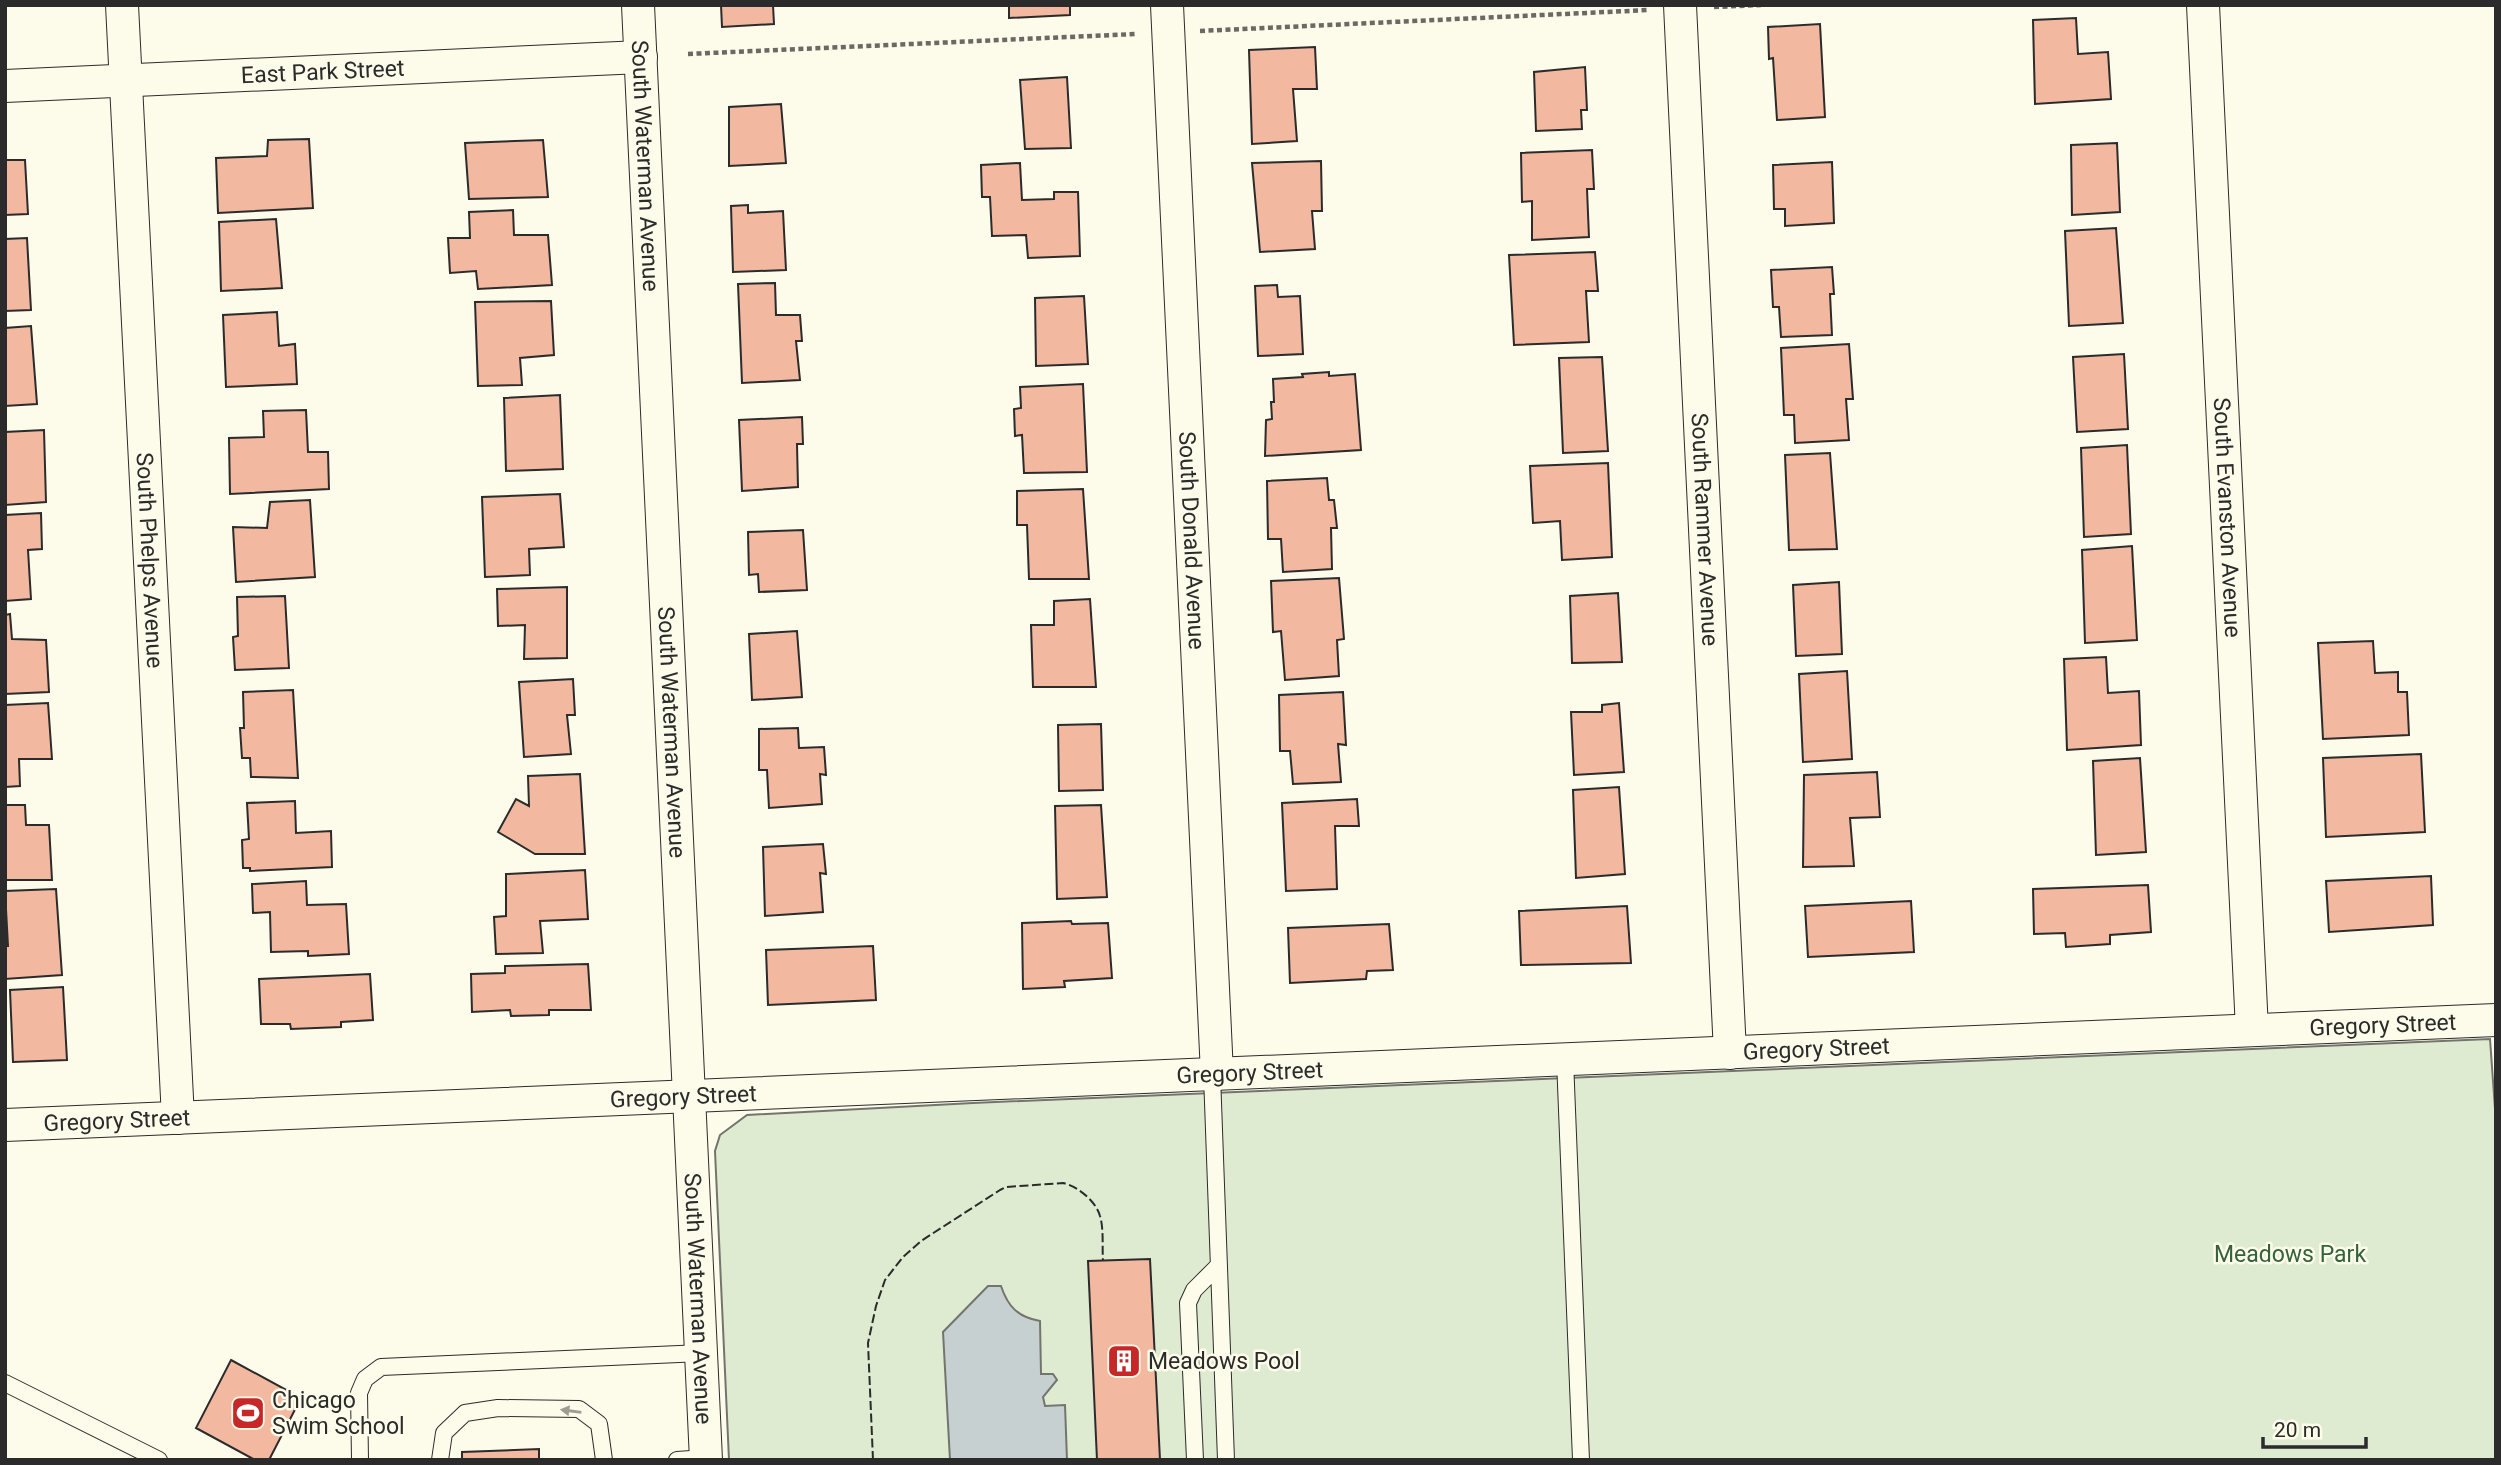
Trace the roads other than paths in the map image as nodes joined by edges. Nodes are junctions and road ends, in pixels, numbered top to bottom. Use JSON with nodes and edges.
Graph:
{"nodes":[{"id":1,"x":121,"y":5,"type":"edge"},
{"id":2,"x":638,"y":5,"type":"edge"},
{"id":3,"x":2203,"y":5,"type":"edge"},
{"id":4,"x":1680,"y":7,"type":"edge"},
{"id":5,"x":1168,"y":19,"type":"edge"},
{"id":6,"x":641,"y":57,"type":"junction"},
{"id":7,"x":125,"y":81,"type":"junction"},
{"id":8,"x":5,"y":86,"type":"edge"},
{"id":9,"x":2496,"y":1020,"type":"edge"},
{"id":10,"x":2252,"y":1030,"type":"junction"},
{"id":11,"x":1730,"y":1053,"type":"junction"},
{"id":12,"x":1565,"y":1060,"type":"junction"},
{"id":13,"x":1215,"y":1075,"type":"junction"},
{"id":14,"x":689,"y":1097,"type":"junction"},
{"id":15,"x":178,"y":1118,"type":"junction"},
{"id":16,"x":5,"y":1125,"type":"edge"},
{"id":17,"x":1219,"y":1265,"type":"junction"},
{"id":18,"x":702,"y":1353,"type":"junction"},
{"id":19,"x":5,"y":1383,"type":"edge"},
{"id":20,"x":696,"y":1459,"type":"edge"},
{"id":21,"x":159,"y":1460,"type":"edge"},
{"id":22,"x":360,"y":1460,"type":"edge"},
{"id":23,"x":440,"y":1460,"type":"edge"},
{"id":24,"x":604,"y":1460,"type":"edge"},
{"id":25,"x":1195,"y":1460,"type":"edge"},
{"id":26,"x":1226,"y":1460,"type":"edge"},
{"id":27,"x":1581,"y":1460,"type":"edge"}],
"edges":[{"from":1,"to":7,"type":"street","name":"South Phelps Avenue"},
{"from":2,"to":6,"type":"street","name":"South Waterman Avenue"},
{"from":3,"to":10,"type":"street","name":"South Evanston Avenue"},
{"from":4,"to":11,"type":"street","name":"South Rammer Avenue"},
{"from":5,"to":13,"type":"street","name":"South Donald Avenue"},
{"from":6,"to":7,"type":"street","name":"East Park Street"},
{"from":6,"to":14,"type":"street","name":"South Waterman Avenue"},
{"from":7,"to":8,"type":"street","name":"East Park Street"},
{"from":7,"to":15,"type":"street","name":"South Phelps Avenue"},
{"from":9,"to":10,"type":"street","name":"Gregory Street"},
{"from":10,"to":11,"type":"street","name":"Gregory Street"},
{"from":11,"to":12,"type":"street","name":"Gregory Street"},
{"from":12,"to":13,"type":"street","name":"Gregory Street"},
{"from":12,"to":27,"type":"lane"},
{"from":13,"to":14,"type":"street","name":"Gregory Street"},
{"from":13,"to":17,"type":"lane"},
{"from":14,"to":15,"type":"street","name":"Gregory Street"},
{"from":14,"to":18,"type":"street","name":"South Waterman Avenue"},
{"from":15,"to":16,"type":"street","name":"Gregory Street"},
{"from":17,"to":25,"type":"lane"},
{"from":17,"to":26,"type":"lane"},
{"from":18,"to":20,"type":"street","name":"South Waterman Avenue"},
{"from":18,"to":22,"type":"lane"},
{"from":19,"to":21,"type":"lane"},
{"from":24,"to":23,"type":"lane","one_way":true}]}
